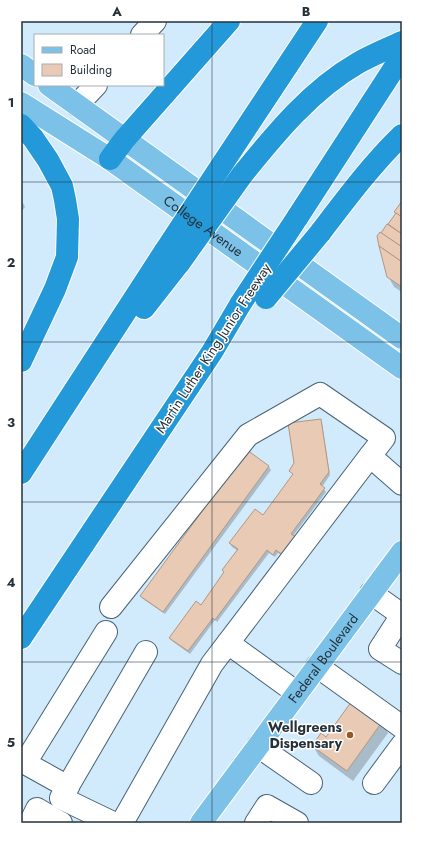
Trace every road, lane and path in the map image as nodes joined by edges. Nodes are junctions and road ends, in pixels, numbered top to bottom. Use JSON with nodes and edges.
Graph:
{"nodes":[{"id":1,"x":155,"y":21,"type":"edge"},
{"id":2,"x":229,"y":21,"type":"edge"},
{"id":3,"x":317,"y":21,"type":"edge"},
{"id":4,"x":143,"y":34,"type":"edge"},
{"id":5,"x":402,"y":42,"type":"edge"},
{"id":6,"x":392,"y":54,"type":"edge"},
{"id":7,"x":21,"y":66,"type":"edge"},
{"id":8,"x":34,"y":74,"type":"edge"},
{"id":9,"x":50,"y":86,"type":"edge"},
{"id":10,"x":95,"y":86,"type":"edge"},
{"id":11,"x":21,"y":104,"type":"edge"},
{"id":12,"x":77,"y":105,"type":"junction"},
{"id":13,"x":21,"y":125,"type":"edge"},
{"id":14,"x":402,"y":135,"type":"edge"},
{"id":15,"x":124,"y":140,"type":"junction"},
{"id":16,"x":110,"y":159,"type":"junction"},
{"id":17,"x":173,"y":256,"type":"junction"},
{"id":18,"x":296,"y":262,"type":"junction"},
{"id":19,"x":401,"y":335,"type":"edge"},
{"id":20,"x":212,"y":352,"type":"junction"},
{"id":21,"x":21,"y":361,"type":"edge"},
{"id":22,"x":402,"y":368,"type":"edge"},
{"id":23,"x":370,"y":456,"type":"junction"},
{"id":24,"x":21,"y":473,"type":"edge"},
{"id":25,"x":402,"y":484,"type":"edge"},
{"id":26,"x":400,"y":558,"type":"edge"},
{"id":27,"x":371,"y":593,"type":"junction"},
{"id":28,"x":112,"y":607,"type":"dead end"},
{"id":29,"x":402,"y":615,"type":"edge"},
{"id":30,"x":106,"y":632,"type":"dead end"},
{"id":31,"x":21,"y":638,"type":"edge"},
{"id":32,"x":228,"y":643,"type":"junction"},
{"id":33,"x":146,"y":652,"type":"dead end"},
{"id":34,"x":402,"y":664,"type":"edge"},
{"id":35,"x":317,"y":666,"type":"junction"},
{"id":36,"x":297,"y":693,"type":"junction"},
{"id":37,"x":402,"y":727,"type":"edge"},
{"id":38,"x":402,"y":745,"type":"edge"},
{"id":39,"x":258,"y":746,"type":"junction"},
{"id":40,"x":311,"y":783,"type":"dead end"},
{"id":41,"x":374,"y":783,"type":"dead end"},
{"id":42,"x":68,"y":787,"type":"junction"},
{"id":43,"x":76,"y":815,"type":"edge"},
{"id":44,"x":203,"y":822,"type":"edge"},
{"id":45,"x":30,"y":823,"type":"edge"},
{"id":46,"x":61,"y":823,"type":"edge"},
{"id":47,"x":113,"y":823,"type":"edge"},
{"id":48,"x":122,"y":823,"type":"edge"},
{"id":49,"x":256,"y":823,"type":"edge"},
{"id":50,"x":297,"y":823,"type":"edge"}],
"edges":[{"from":1,"to":4,"type":"street"},
{"from":2,"to":15,"type":"highway"},
{"from":3,"to":17,"type":"highway","bridge":true},
{"from":5,"to":6,"type":"highway"},
{"from":6,"to":17,"type":"highway","bridge":true},
{"from":6,"to":20,"type":"highway","name":"Martin Luther King Junior Freeway","bridge":true},
{"from":7,"to":8,"type":"main road"},
{"from":9,"to":12,"type":"main road","name":"College Avenue"},
{"from":10,"to":12,"type":"street"},
{"from":11,"to":16,"type":"main road","name":"College Avenue"},
{"from":12,"to":15,"type":"main road","name":"College Avenue"},
{"from":13,"to":21,"type":"highway"},
{"from":14,"to":18,"type":"highway","bridge":true},
{"from":15,"to":16,"type":"highway"},
{"from":15,"to":18,"type":"main road","name":"College Avenue"},
{"from":16,"to":22,"type":"main road","name":"College Avenue"},
{"from":17,"to":24,"type":"highway"},
{"from":18,"to":19,"type":"main road","name":"College Avenue"},
{"from":18,"to":20,"type":"highway","bridge":true},
{"from":20,"to":31,"type":"highway","name":"Martin Luther King Junior Freeway"},
{"from":23,"to":25,"type":"street"},
{"from":23,"to":28,"type":"street"},
{"from":23,"to":32,"type":"street"},
{"from":26,"to":27,"type":"main road","name":"Federal Boulevard"},
{"from":27,"to":29,"type":"street"},
{"from":27,"to":35,"type":"main road","name":"Federal Boulevard"},
{"from":29,"to":34,"type":"street"},
{"from":30,"to":42,"type":"street"},
{"from":32,"to":36,"type":"street"},
{"from":32,"to":48,"type":"street"},
{"from":33,"to":42,"type":"street"},
{"from":35,"to":36,"type":"main road","name":"Federal Boulevard"},
{"from":35,"to":37,"type":"street"},
{"from":36,"to":39,"type":"main road","name":"Federal Boulevard"},
{"from":38,"to":41,"type":"street"},
{"from":39,"to":40,"type":"street"},
{"from":39,"to":44,"type":"main road","name":"Federal Boulevard"},
{"from":42,"to":43,"type":"street"},
{"from":43,"to":47,"type":"street"},
{"from":45,"to":46,"type":"street"},
{"from":49,"to":50,"type":"street"}]}
